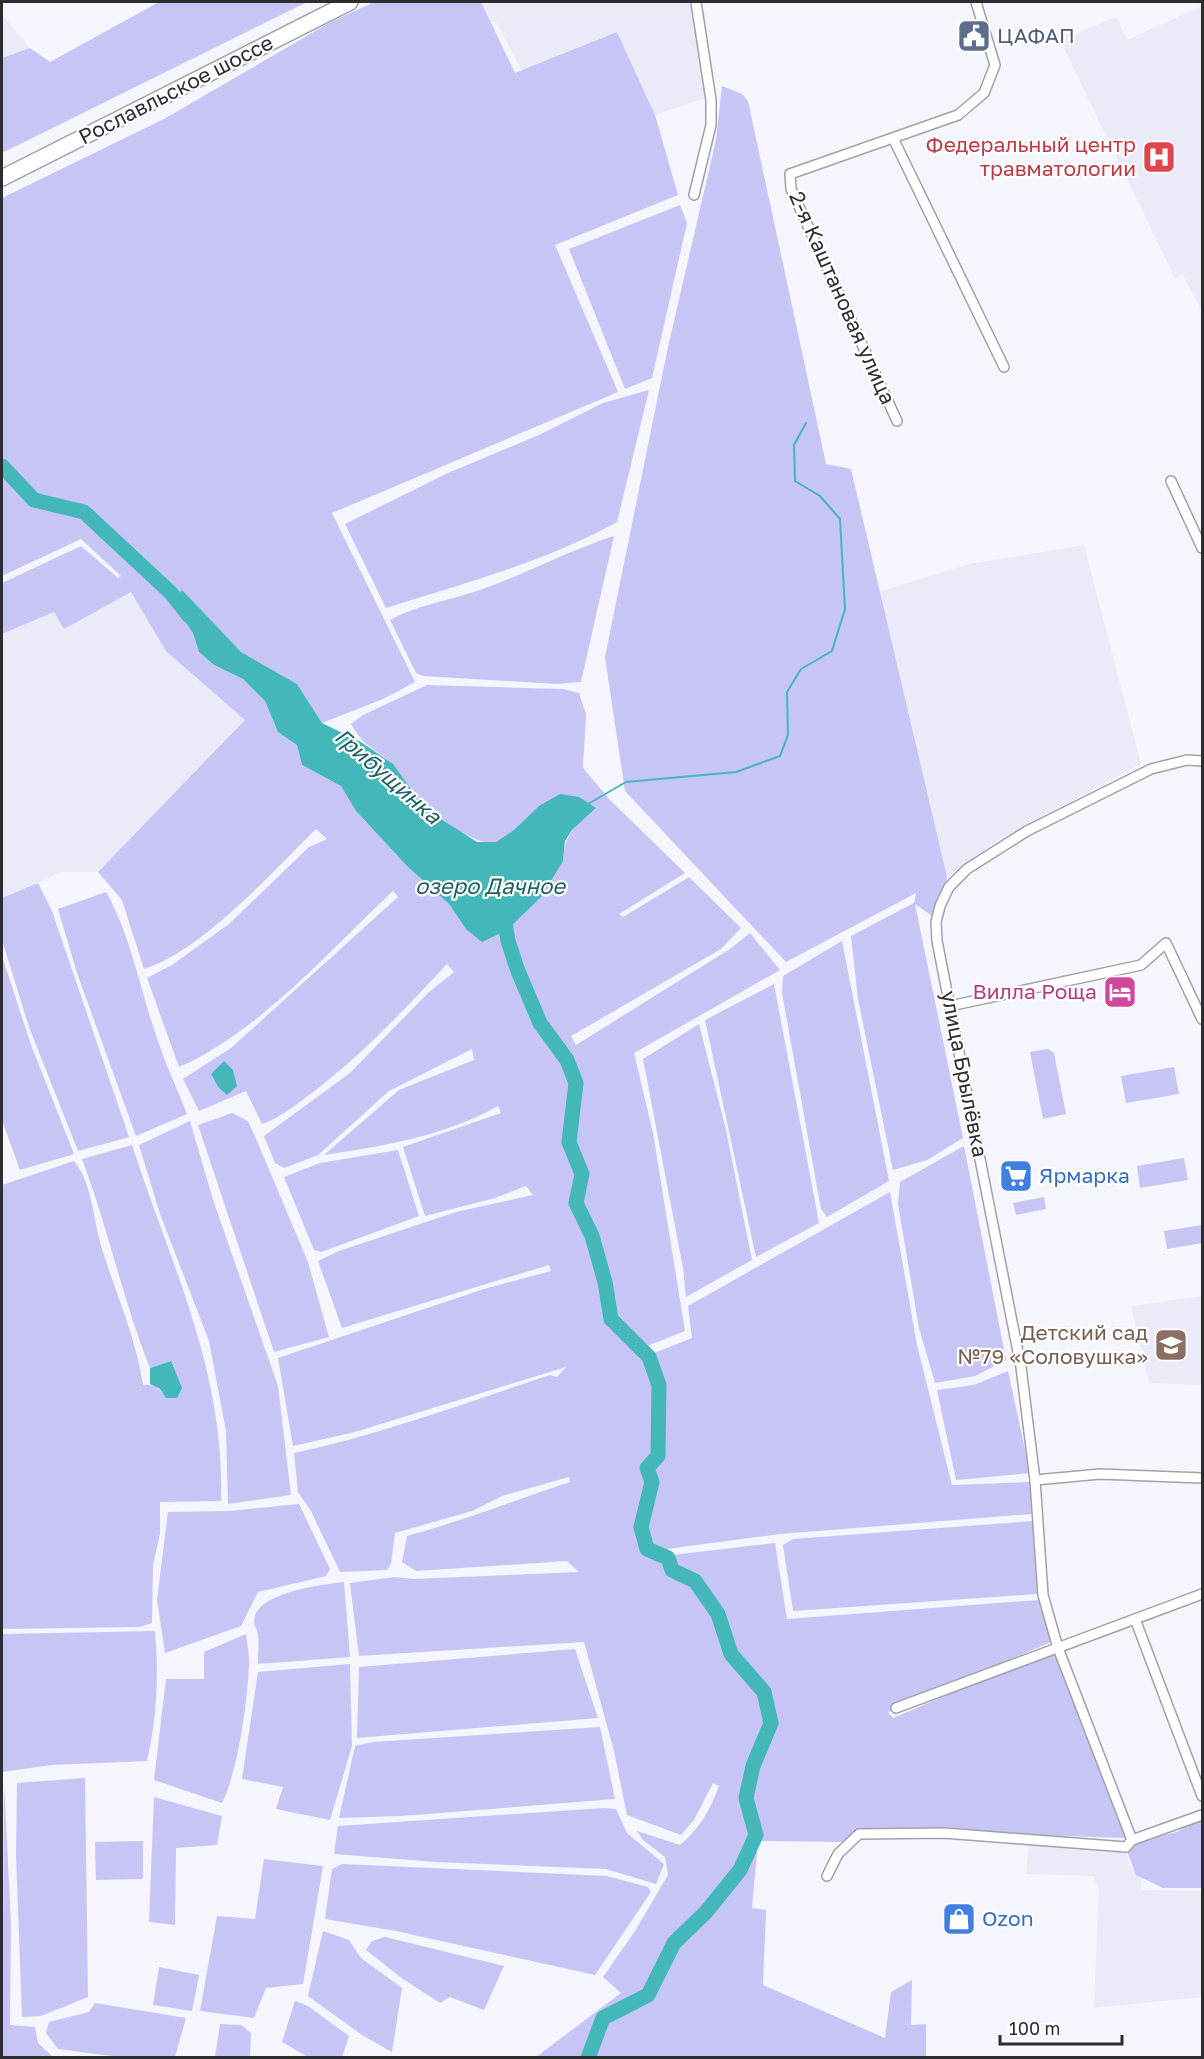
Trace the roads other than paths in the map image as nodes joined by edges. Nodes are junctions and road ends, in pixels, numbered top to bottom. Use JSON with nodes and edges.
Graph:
{"nodes":[{"id":1,"x":350,"y":2,"type":"edge"},
{"id":2,"x":696,"y":2,"type":"edge"},
{"id":3,"x":976,"y":2,"type":"edge"},
{"id":4,"x":893,"y":138,"type":"junction"},
{"id":5,"x":2,"y":178,"type":"edge"},
{"id":6,"x":694,"y":195,"type":"dead end"},
{"id":7,"x":1004,"y":367,"type":"dead end"},
{"id":8,"x":897,"y":421,"type":"dead end"},
{"id":9,"x":1171,"y":480,"type":"dead end"},
{"id":10,"x":1203,"y":548,"type":"edge"},
{"id":11,"x":1203,"y":761,"type":"edge"},
{"id":12,"x":950,"y":1006,"type":"junction"},
{"id":13,"x":1203,"y":1019,"type":"edge"},
{"id":14,"x":1203,"y":1478,"type":"edge"},
{"id":15,"x":1035,"y":1480,"type":"junction"},
{"id":16,"x":1203,"y":1594,"type":"edge"},
{"id":17,"x":1135,"y":1619,"type":"junction"},
{"id":18,"x":1059,"y":1648,"type":"junction"},
{"id":19,"x":896,"y":1708,"type":"dead end"},
{"id":20,"x":1203,"y":1796,"type":"edge"},
{"id":21,"x":1203,"y":1815,"type":"edge"},
{"id":22,"x":1132,"y":1840,"type":"junction"},
{"id":23,"x":827,"y":1876,"type":"dead end"}],
"edges":[{"from":1,"to":5,"type":"main road","name":"Рославльское шоссе"},
{"from":2,"to":6,"type":"street"},
{"from":3,"to":4,"type":"street"},
{"from":4,"to":7,"type":"street"},
{"from":4,"to":8,"type":"street","name":"2-я Каштановая улица"},
{"from":9,"to":10,"type":"street"},
{"from":11,"to":12,"type":"street","name":"улица Брылёвка"},
{"from":12,"to":13,"type":"street"},
{"from":12,"to":15,"type":"street","name":"улица Брылёвка"},
{"from":14,"to":15,"type":"street"},
{"from":15,"to":18,"type":"street","name":"улица Брылёвка"},
{"from":16,"to":17,"type":"street"},
{"from":17,"to":18,"type":"street"},
{"from":17,"to":20,"type":"street"},
{"from":18,"to":19,"type":"street"},
{"from":18,"to":22,"type":"street","name":"улица Брылёвка"},
{"from":21,"to":22,"type":"street"},
{"from":22,"to":23,"type":"street"}]}
